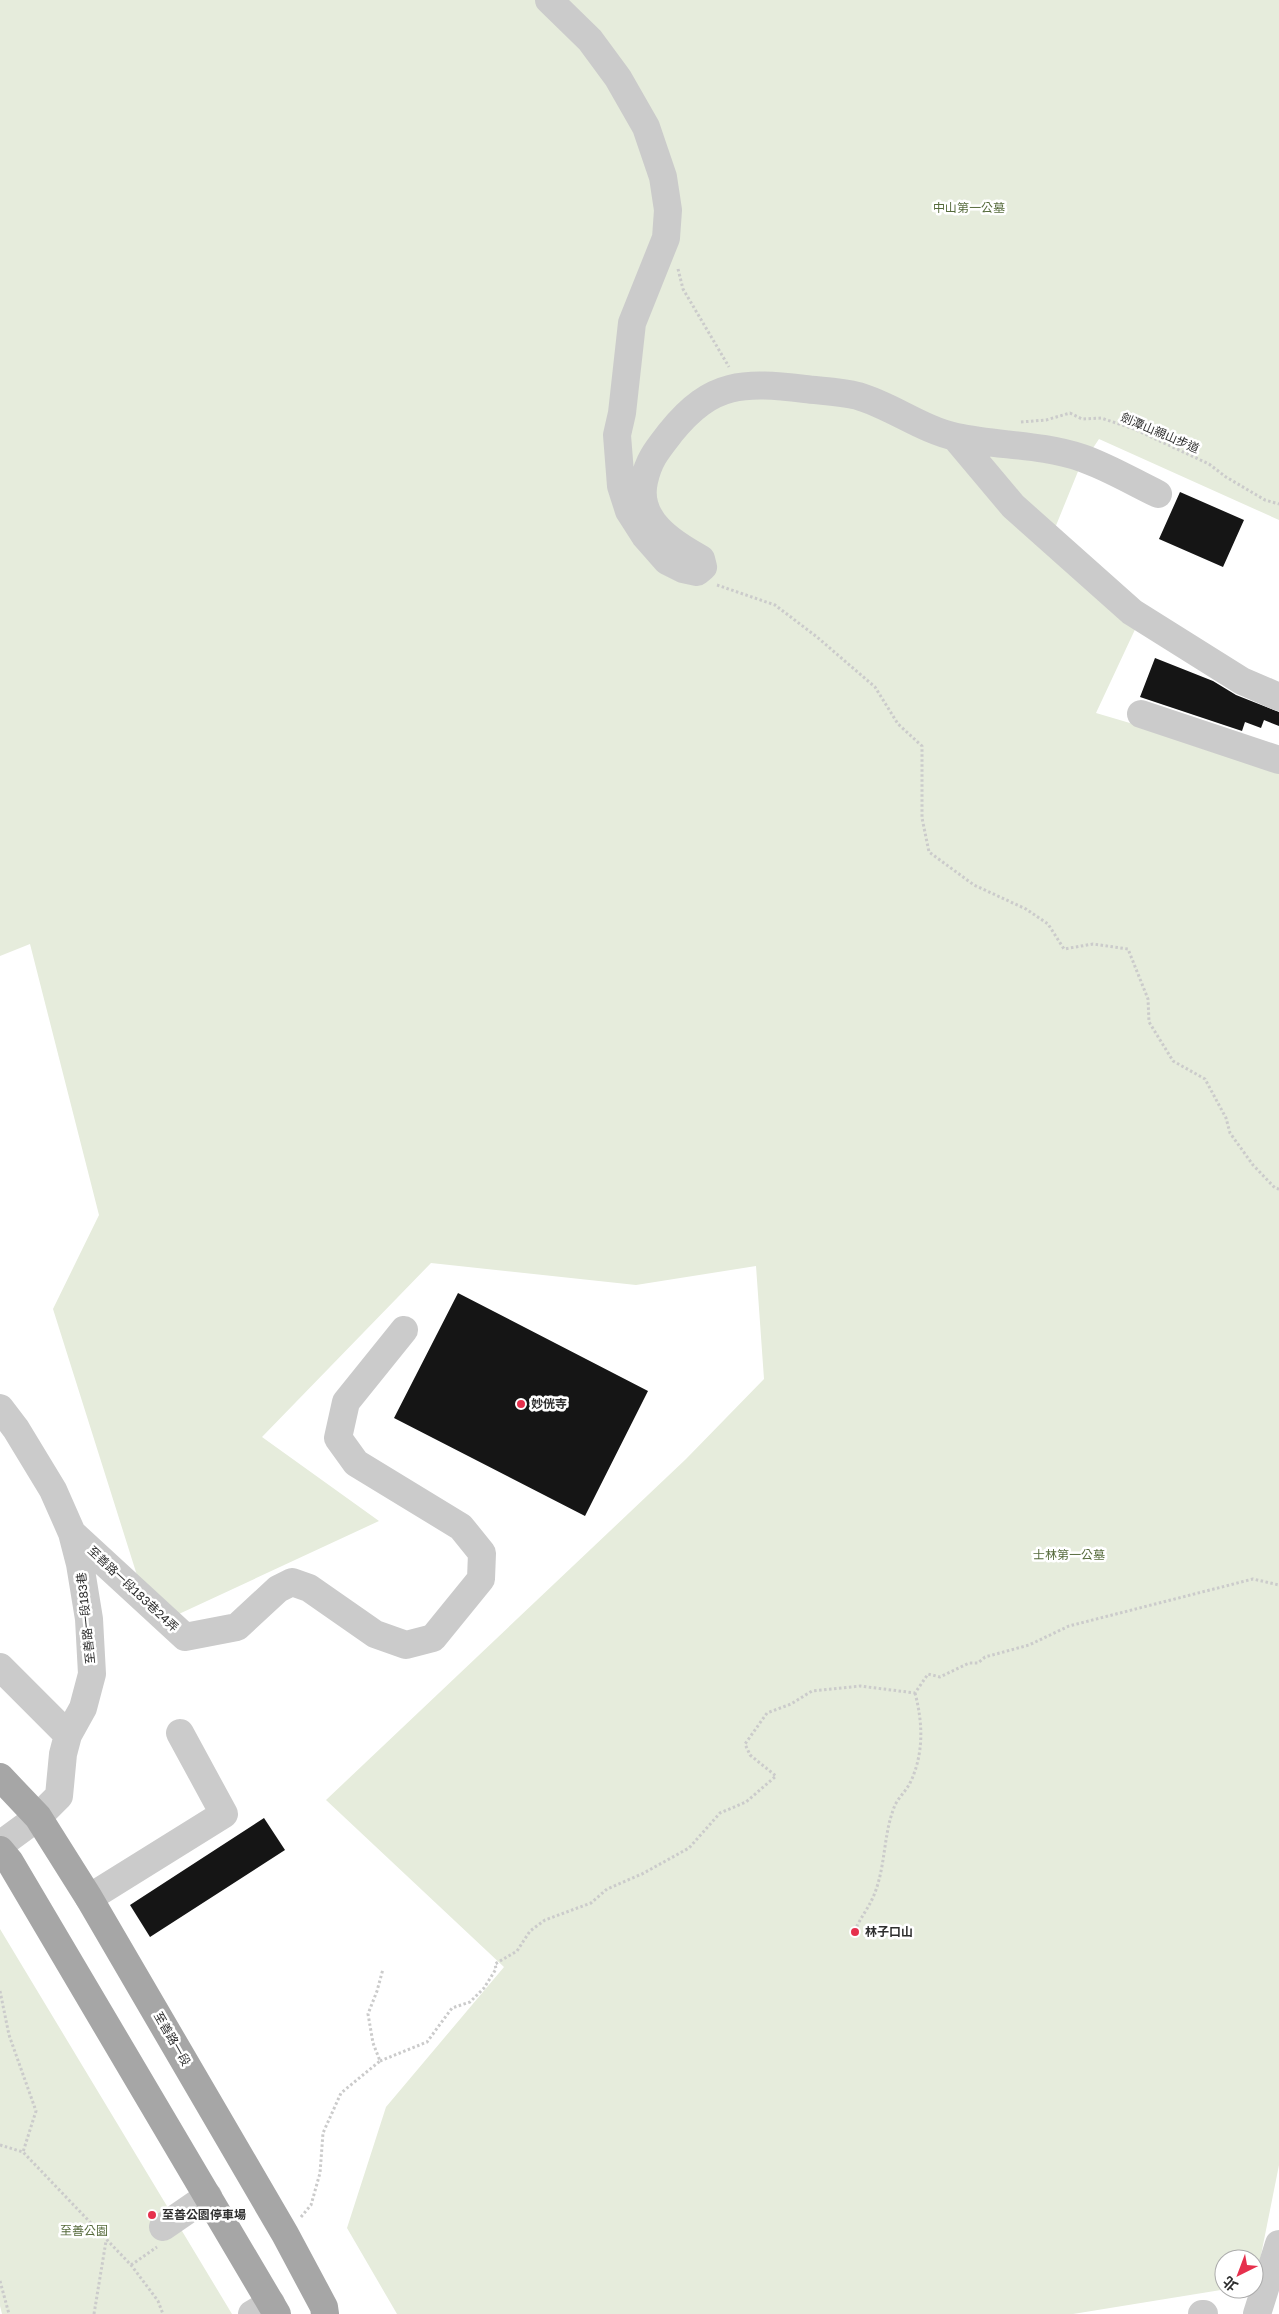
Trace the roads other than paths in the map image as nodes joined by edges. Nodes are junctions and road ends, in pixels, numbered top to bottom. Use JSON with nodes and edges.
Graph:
{"nodes":[{"id":1,"x":549,"y":0,"type":"edge"},
{"id":2,"x":955,"y":437,"type":"junction"},
{"id":3,"x":1158,"y":494,"type":"dead end"},
{"id":4,"x":1279,"y":697,"type":"edge"},
{"id":5,"x":1141,"y":714,"type":"dead end"},
{"id":6,"x":1279,"y":760,"type":"edge"},
{"id":7,"x":404,"y":1330,"type":"dead end"},
{"id":8,"x":0,"y":1408,"type":"edge"},
{"id":9,"x":72,"y":1533,"type":"junction"},
{"id":10,"x":0,"y":1667,"type":"edge"},
{"id":11,"x":180,"y":1733,"type":"dead end"},
{"id":12,"x":68,"y":1735,"type":"junction"},
{"id":13,"x":0,"y":1777,"type":"edge"},
{"id":14,"x":38,"y":1817,"type":"junction"},
{"id":15,"x":0,"y":1845,"type":"edge"},
{"id":16,"x":0,"y":1850,"type":"edge"},
{"id":17,"x":89,"y":1898,"type":"junction"},
{"id":18,"x":208,"y":2196,"type":"junction"},
{"id":19,"x":162,"y":2236,"type":"road end"},
{"id":20,"x":1279,"y":2244,"type":"edge"},
{"id":21,"x":267,"y":2310,"type":"edge"},
{"id":22,"x":325,"y":2314,"type":"edge"},
{"id":23,"x":1257,"y":2314,"type":"edge"}],
"edges":[{"from":1,"to":2,"type":"lane"},
{"from":2,"to":3,"type":"lane"},
{"from":2,"to":4,"type":"lane"},
{"from":5,"to":6,"type":"lane"},
{"from":7,"to":9,"type":"lane","name":"至善路一段183巷24弄"},
{"from":8,"to":9,"type":"lane","name":"至善路一段183巷"},
{"from":9,"to":12,"type":"lane","name":"至善路一段183巷"},
{"from":10,"to":12,"type":"lane"},
{"from":11,"to":17,"type":"lane"},
{"from":12,"to":14,"type":"lane","name":"至善路一段183巷"},
{"from":13,"to":14,"type":"main road","name":"至善路一段"},
{"from":14,"to":15,"type":"lane","name":"至善路一段183巷"},
{"from":14,"to":17,"type":"main road","name":"至善路一段"},
{"from":16,"to":18,"type":"main road"},
{"from":17,"to":22,"type":"main road","name":"至善路一段"},
{"from":18,"to":19,"type":"lane"},
{"from":18,"to":21,"type":"main road"},
{"from":20,"to":23,"type":"lane"}]}
